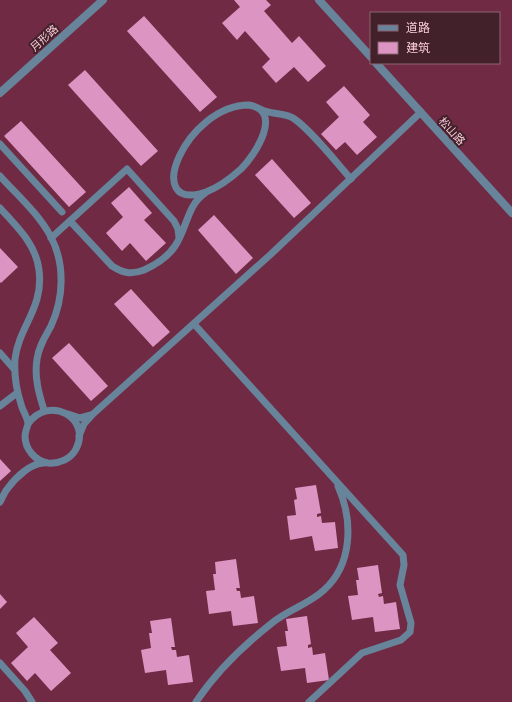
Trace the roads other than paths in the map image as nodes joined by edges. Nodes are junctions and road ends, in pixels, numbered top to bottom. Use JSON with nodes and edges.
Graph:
{"nodes":[{"id":1,"x":103,"y":0,"type":"edge"},
{"id":2,"x":319,"y":0,"type":"edge"},
{"id":3,"x":370,"y":56,"type":"edge"},
{"id":4,"x":377,"y":64,"type":"edge"},
{"id":5,"x":0,"y":93,"type":"edge"},
{"id":6,"x":258,"y":108,"type":"junction"},
{"id":7,"x":421,"y":112,"type":"junction"},
{"id":8,"x":277,"y":114,"type":"junction"},
{"id":9,"x":265,"y":127,"type":"junction"},
{"id":10,"x":0,"y":144,"type":"edge"},
{"id":11,"x":0,"y":176,"type":"edge"},
{"id":12,"x":351,"y":179,"type":"junction"},
{"id":13,"x":178,"y":189,"type":"junction"},
{"id":14,"x":208,"y":191,"type":"junction"},
{"id":15,"x":0,"y":208,"type":"edge"},
{"id":16,"x":191,"y":210,"type":"junction"},
{"id":17,"x":62,"y":212,"type":"dead end"},
{"id":18,"x":512,"y":213,"type":"edge"},
{"id":19,"x":187,"y":220,"type":"junction"},
{"id":20,"x":70,"y":221,"type":"junction"},
{"id":21,"x":174,"y":221,"type":"junction"},
{"id":22,"x":51,"y":238,"type":"junction"},
{"id":23,"x":179,"y":239,"type":"junction"},
{"id":24,"x":194,"y":324,"type":"junction"},
{"id":25,"x":0,"y":353,"type":"edge"},
{"id":26,"x":14,"y":369,"type":"junction"},
{"id":27,"x":17,"y":393,"type":"junction"},
{"id":28,"x":0,"y":406,"type":"edge"},
{"id":29,"x":44,"y":410,"type":"junction"},
{"id":30,"x":66,"y":413,"type":"junction"},
{"id":31,"x":93,"y":414,"type":"junction"},
{"id":32,"x":28,"y":424,"type":"junction"},
{"id":33,"x":79,"y":436,"type":"junction"},
{"id":34,"x":29,"y":451,"type":"junction"},
{"id":35,"x":46,"y":463,"type":"junction"},
{"id":36,"x":30,"y":467,"type":"junction"},
{"id":37,"x":335,"y":480,"type":"junction"},
{"id":38,"x":0,"y":502,"type":"edge"},
{"id":39,"x":0,"y":663,"type":"edge"},
{"id":40,"x":32,"y":702,"type":"edge"},
{"id":41,"x":196,"y":702,"type":"edge"},
{"id":42,"x":309,"y":702,"type":"edge"}],
"edges":[{"from":1,"to":5,"type":"street","name":"月形路"},
{"from":2,"to":3,"type":"street"},
{"from":4,"to":7,"type":"street","name":"松山路"},
{"from":6,"to":8,"type":"lane"},
{"from":6,"to":9,"type":"lane"},
{"from":6,"to":13,"type":"lane"},
{"from":7,"to":12,"type":"lane"},
{"from":7,"to":18,"type":"street","name":"松山路"},
{"from":8,"to":9,"type":"lane"},
{"from":8,"to":12,"type":"lane"},
{"from":9,"to":14,"type":"lane"},
{"from":10,"to":17,"type":"lane"},
{"from":11,"to":22,"type":"lane"},
{"from":12,"to":24,"type":"lane"},
{"from":13,"to":14,"type":"lane"},
{"from":13,"to":16,"type":"lane"},
{"from":14,"to":16,"type":"lane"},
{"from":15,"to":26,"type":"lane"},
{"from":16,"to":19,"type":"lane"},
{"from":19,"to":21,"type":"lane"},
{"from":19,"to":23,"type":"lane"},
{"from":20,"to":21,"type":"lane"},
{"from":20,"to":22,"type":"lane"},
{"from":20,"to":23,"type":"lane"},
{"from":21,"to":23,"type":"lane"},
{"from":22,"to":29,"type":"lane"},
{"from":24,"to":31,"type":"lane"},
{"from":24,"to":37,"type":"lane"},
{"from":25,"to":26,"type":"lane"},
{"from":26,"to":27,"type":"lane"},
{"from":27,"to":28,"type":"lane"},
{"from":27,"to":32,"type":"lane"},
{"from":29,"to":30,"type":"lane"},
{"from":29,"to":32,"type":"lane"},
{"from":30,"to":31,"type":"lane"},
{"from":30,"to":33,"type":"lane"},
{"from":31,"to":33,"type":"lane"},
{"from":32,"to":34,"type":"lane"},
{"from":33,"to":35,"type":"lane"},
{"from":34,"to":35,"type":"lane"},
{"from":34,"to":36,"type":"lane"},
{"from":35,"to":36,"type":"lane"},
{"from":36,"to":38,"type":"lane"},
{"from":37,"to":41,"type":"lane"},
{"from":37,"to":42,"type":"lane"},
{"from":39,"to":40,"type":"lane"}]}
